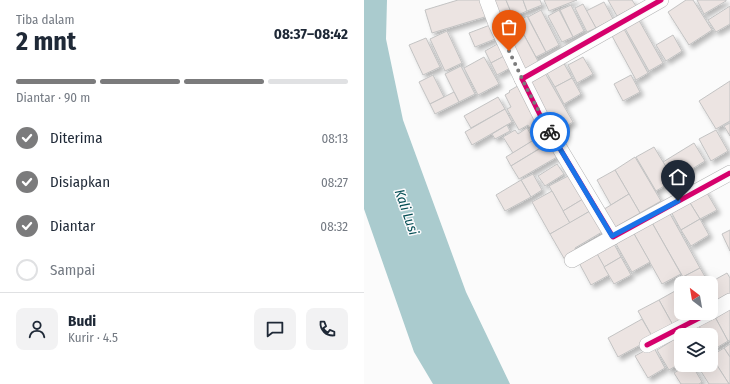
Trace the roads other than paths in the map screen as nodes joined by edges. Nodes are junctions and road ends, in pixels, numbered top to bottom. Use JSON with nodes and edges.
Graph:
{"nodes":[{"id":1,"x":487,"y":0,"type":"edge"},
{"id":2,"x":661,"y":0,"type":"edge"},
{"id":3,"x":522,"y":79,"type":"junction"},
{"id":4,"x":730,"y":173,"type":"edge"},
{"id":5,"x":612,"y":236,"type":"junction"},
{"id":6,"x":572,"y":260,"type":"dead end"},
{"id":7,"x":730,"y":301,"type":"edge"},
{"id":8,"x":718,"y":308,"type":"edge"},
{"id":9,"x":695,"y":320,"type":"edge"},
{"id":10,"x":647,"y":345,"type":"dead end"}],
"edges":[{"from":1,"to":3,"type":"street"},
{"from":2,"to":3,"type":"street"},
{"from":3,"to":5,"type":"street"},
{"from":4,"to":5,"type":"street"},
{"from":5,"to":6,"type":"street"},
{"from":7,"to":8,"type":"street"},
{"from":9,"to":10,"type":"street"}]}
